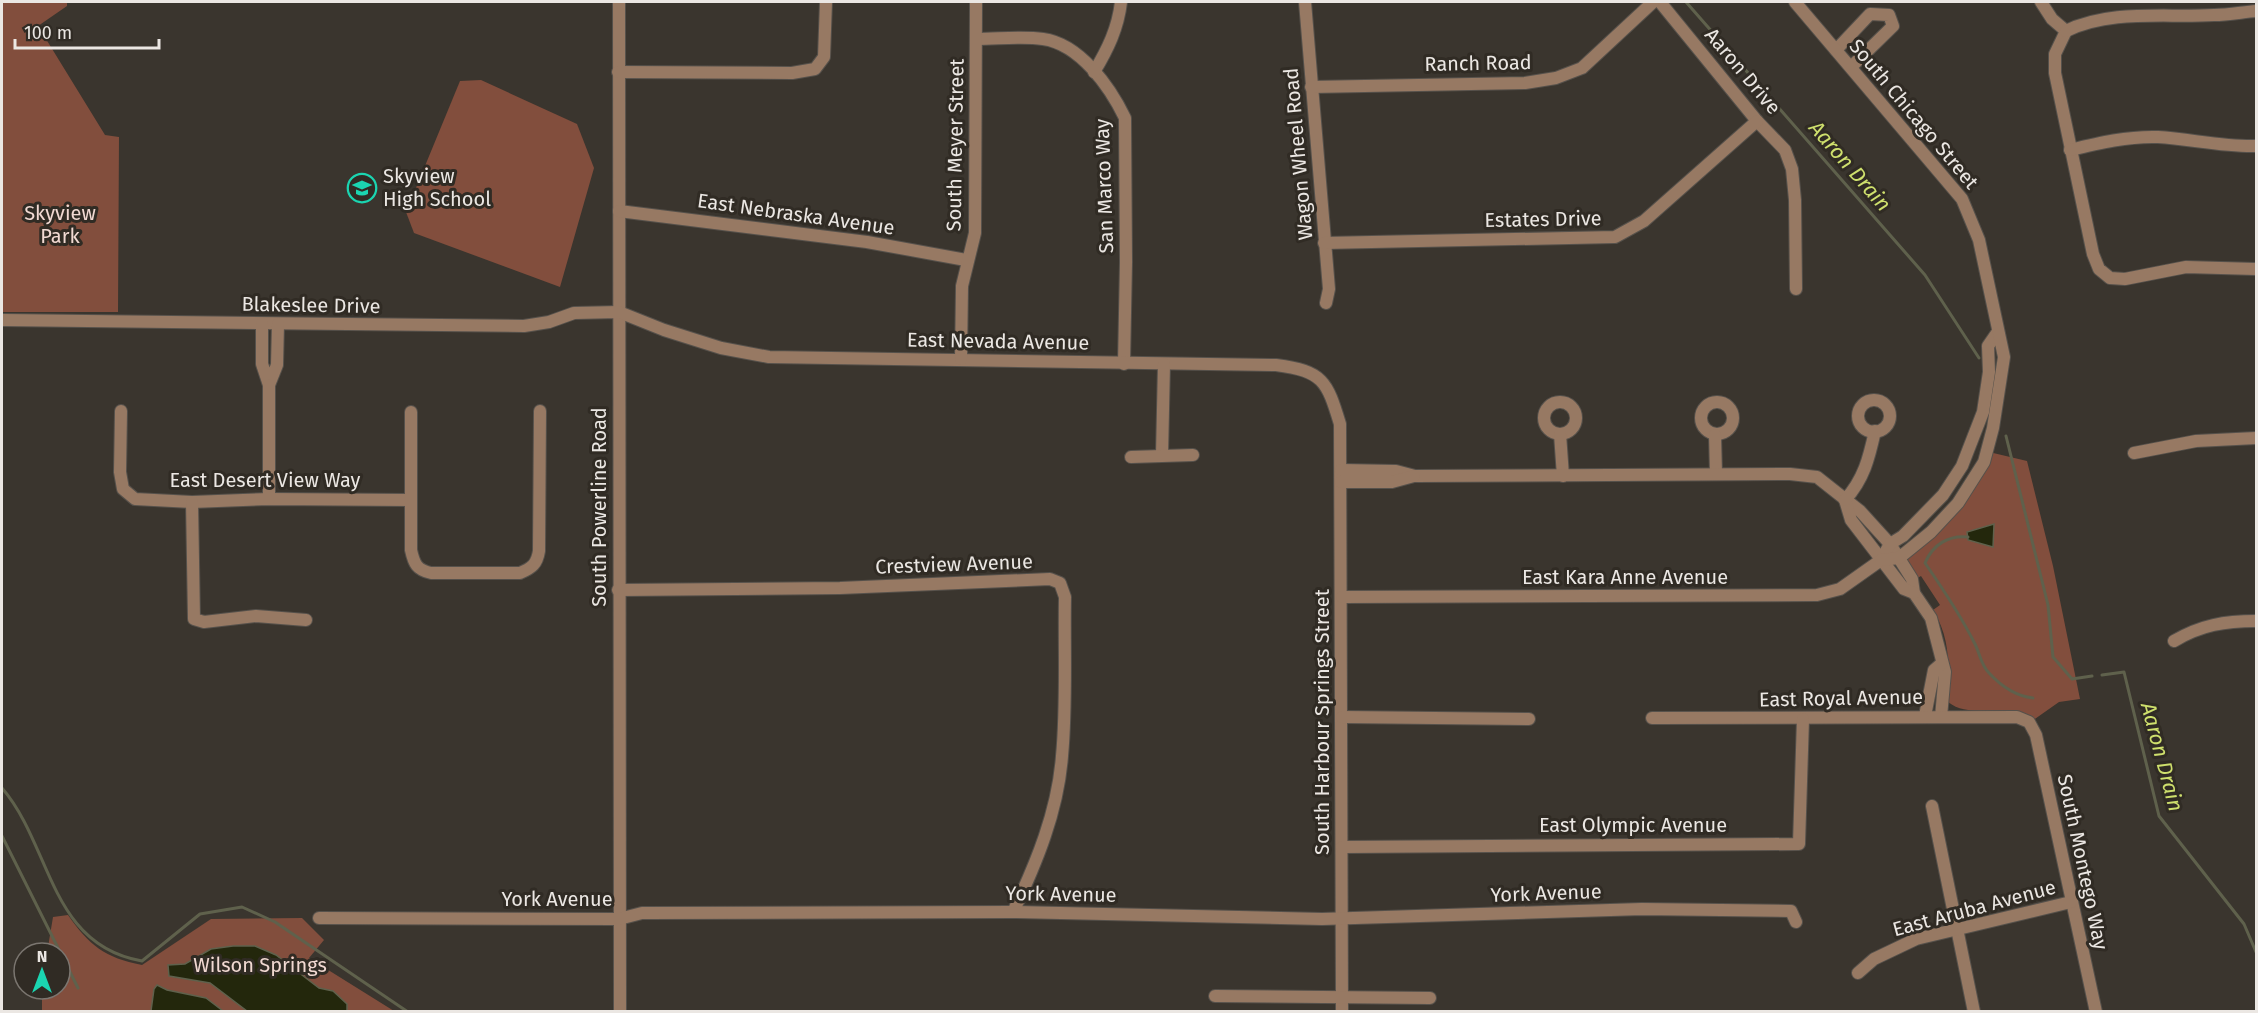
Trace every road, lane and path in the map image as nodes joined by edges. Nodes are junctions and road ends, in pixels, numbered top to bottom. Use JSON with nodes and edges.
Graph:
{"nodes":[{"id":1,"x":618,"y":2,"type":"edge"},
{"id":2,"x":826,"y":2,"type":"edge"},
{"id":3,"x":976,"y":2,"type":"edge"},
{"id":4,"x":1121,"y":2,"type":"edge"},
{"id":5,"x":1305,"y":2,"type":"edge"},
{"id":6,"x":1653,"y":2,"type":"edge"},
{"id":7,"x":1660,"y":2,"type":"edge"},
{"id":8,"x":1795,"y":2,"type":"edge"},
{"id":9,"x":2041,"y":2,"type":"edge"},
{"id":10,"x":2256,"y":11,"type":"edge"},
{"id":11,"x":2066,"y":31,"type":"junction"},
{"id":12,"x":977,"y":39,"type":"junction"},
{"id":13,"x":1836,"y":50,"type":"junction"},
{"id":14,"x":1851,"y":67,"type":"junction"},
{"id":15,"x":618,"y":72,"type":"junction"},
{"id":16,"x":1094,"y":72,"type":"junction"},
{"id":17,"x":1311,"y":87,"type":"junction"},
{"id":18,"x":1757,"y":121,"type":"junction"},
{"id":19,"x":2256,"y":146,"type":"edge"},
{"id":20,"x":2070,"y":150,"type":"junction"},
{"id":21,"x":619,"y":211,"type":"junction"},
{"id":22,"x":1324,"y":243,"type":"junction"},
{"id":23,"x":966,"y":260,"type":"junction"},
{"id":24,"x":2256,"y":269,"type":"edge"},
{"id":25,"x":1796,"y":289,"type":"dead end"},
{"id":26,"x":1326,"y":303,"type":"dead end"},
{"id":27,"x":619,"y":312,"type":"junction"},
{"id":28,"x":2,"y":320,"type":"edge"},
{"id":29,"x":262,"y":324,"type":"junction"},
{"id":30,"x":278,"y":324,"type":"junction"},
{"id":31,"x":1996,"y":333,"type":"junction"},
{"id":32,"x":961,"y":359,"type":"junction"},
{"id":33,"x":1124,"y":364,"type":"junction"},
{"id":34,"x":1164,"y":364,"type":"junction"},
{"id":35,"x":269,"y":385,"type":"junction"},
{"id":36,"x":120,"y":411,"type":"dead end"},
{"id":37,"x":540,"y":411,"type":"dead end"},
{"id":38,"x":411,"y":412,"type":"dead end"},
{"id":39,"x":1875,"y":431,"type":"dead end"},
{"id":40,"x":1340,"y":433,"type":"joint"},
{"id":41,"x":1560,"y":434,"type":"dead end"},
{"id":42,"x":1715,"y":435,"type":"dead end"},
{"id":43,"x":2256,"y":438,"type":"edge"},
{"id":44,"x":2134,"y":453,"type":"dead end"},
{"id":45,"x":1162,"y":455,"type":"junction"},
{"id":46,"x":1192,"y":455,"type":"dead end"},
{"id":47,"x":1131,"y":458,"type":"dead end"},
{"id":48,"x":1716,"y":474,"type":"junction"},
{"id":49,"x":1341,"y":476,"type":"junction"},
{"id":50,"x":1563,"y":476,"type":"junction"},
{"id":51,"x":269,"y":499,"type":"junction"},
{"id":52,"x":410,"y":500,"type":"junction"},
{"id":53,"x":1845,"y":500,"type":"junction"},
{"id":54,"x":192,"y":502,"type":"junction"},
{"id":55,"x":1890,"y":544,"type":"junction"},
{"id":56,"x":1899,"y":558,"type":"junction"},
{"id":57,"x":1881,"y":560,"type":"junction"},
{"id":58,"x":618,"y":590,"type":"junction"},
{"id":59,"x":1914,"y":593,"type":"junction"},
{"id":60,"x":1342,"y":597,"type":"junction"},
{"id":61,"x":306,"y":620,"type":"dead end"},
{"id":62,"x":2256,"y":621,"type":"edge"},
{"id":63,"x":2174,"y":641,"type":"dead end"},
{"id":64,"x":1941,"y":664,"type":"junction"},
{"id":65,"x":1924,"y":716,"type":"junction"},
{"id":66,"x":1342,"y":717,"type":"junction"},
{"id":67,"x":1941,"y":717,"type":"junction"},
{"id":68,"x":1652,"y":718,"type":"dead end"},
{"id":69,"x":1529,"y":719,"type":"dead end"},
{"id":70,"x":1803,"y":719,"type":"junction"},
{"id":71,"x":2029,"y":722,"type":"joint"},
{"id":72,"x":1932,"y":806,"type":"dead end"},
{"id":73,"x":1342,"y":847,"type":"junction"},
{"id":74,"x":2071,"y":902,"type":"junction"},
{"id":75,"x":1013,"y":912,"type":"junction"},
{"id":76,"x":319,"y":918,"type":"dead end"},
{"id":77,"x":1342,"y":918,"type":"junction"},
{"id":78,"x":619,"y":919,"type":"junction"},
{"id":79,"x":1796,"y":922,"type":"dead end"},
{"id":80,"x":1956,"y":930,"type":"junction"},
{"id":81,"x":1858,"y":973,"type":"dead end"},
{"id":82,"x":1215,"y":996,"type":"dead end"},
{"id":83,"x":1342,"y":998,"type":"junction"},
{"id":84,"x":1431,"y":998,"type":"dead end"},
{"id":85,"x":620,"y":1011,"type":"edge"},
{"id":86,"x":1342,"y":1011,"type":"edge"},
{"id":87,"x":1974,"y":1011,"type":"edge"},
{"id":88,"x":2096,"y":1011,"type":"edge"}],
"edges":[{"from":1,"to":15,"type":"street","name":"South Powerline Road"},
{"from":2,"to":15,"type":"street"},
{"from":3,"to":12,"type":"street","name":"South Meyer Street"},
{"from":4,"to":16,"type":"street"},
{"from":5,"to":17,"type":"street","name":"Wagon Wheel Road"},
{"from":6,"to":17,"type":"street","name":"Ranch Road"},
{"from":7,"to":18,"type":"street","name":"Aaron Drive"},
{"from":8,"to":13,"type":"street","name":"South Chicago Street"},
{"from":9,"to":11,"type":"street"},
{"from":10,"to":11,"type":"street"},
{"from":11,"to":20,"type":"street"},
{"from":12,"to":16,"type":"street","name":"San Marco Way"},
{"from":12,"to":23,"type":"street","name":"South Meyer Street"},
{"from":13,"to":14,"type":"street","name":"South Chicago Street"},
{"from":13,"to":14,"type":"street"},
{"from":14,"to":31,"type":"street","name":"South Chicago Street"},
{"from":15,"to":21,"type":"street","name":"South Powerline Road"},
{"from":16,"to":33,"type":"street","name":"San Marco Way"},
{"from":17,"to":22,"type":"street","name":"Wagon Wheel Road"},
{"from":18,"to":22,"type":"street","name":"Estates Drive"},
{"from":18,"to":25,"type":"street","name":"Aaron Drive"},
{"from":19,"to":20,"type":"street"},
{"from":20,"to":24,"type":"street"},
{"from":21,"to":23,"type":"street","name":"East Nebraska Avenue"},
{"from":21,"to":27,"type":"street","name":"South Powerline Road"},
{"from":22,"to":26,"type":"street","name":"Wagon Wheel Road"},
{"from":23,"to":32,"type":"street","name":"South Meyer Street"},
{"from":27,"to":30,"type":"street","name":"Blakeslee Drive"},
{"from":27,"to":32,"type":"street","name":"East Nevada Avenue"},
{"from":27,"to":58,"type":"street","name":"South Powerline Road"},
{"from":28,"to":29,"type":"street","name":"Blakeslee Drive"},
{"from":29,"to":30,"type":"street","name":"Blakeslee Drive"},
{"from":29,"to":35,"type":"street"},
{"from":30,"to":35,"type":"street"},
{"from":31,"to":55,"type":"street","name":"South Chicago Street"},
{"from":31,"to":56,"type":"street","name":"South Chicago Street"},
{"from":32,"to":33,"type":"street","name":"East Nevada Avenue"},
{"from":33,"to":34,"type":"street","name":"East Nevada Avenue"},
{"from":34,"to":40,"type":"street","name":"East Nevada Avenue"},
{"from":34,"to":45,"type":"street"},
{"from":35,"to":51,"type":"street"},
{"from":36,"to":54,"type":"street","name":"East Desert View Way"},
{"from":37,"to":52,"type":"street"},
{"from":38,"to":52,"type":"street"},
{"from":39,"to":53,"type":"street"},
{"from":40,"to":49,"type":"street","name":"South Harbour Springs Street"},
{"from":41,"to":50,"type":"street"},
{"from":42,"to":48,"type":"street"},
{"from":43,"to":44,"type":"street"},
{"from":45,"to":46,"type":"street"},
{"from":45,"to":47,"type":"street"},
{"from":48,"to":50,"type":"street"},
{"from":48,"to":53,"type":"street"},
{"from":49,"to":50,"type":"street"},
{"from":49,"to":60,"type":"street","name":"South Harbour Springs Street"},
{"from":51,"to":52,"type":"street","name":"East Desert View Way"},
{"from":51,"to":54,"type":"street","name":"East Desert View Way"},
{"from":53,"to":55,"type":"street"},
{"from":53,"to":57,"type":"street"},
{"from":54,"to":61,"type":"street"},
{"from":55,"to":56,"type":"street"},
{"from":55,"to":57,"type":"street","name":"South Chicago Street"},
{"from":56,"to":57,"type":"street","name":"East Kara Anne Avenue"},
{"from":56,"to":59,"type":"street"},
{"from":57,"to":59,"type":"street"},
{"from":57,"to":60,"type":"street","name":"East Kara Anne Avenue"},
{"from":58,"to":75,"type":"street","name":"Crestview Avenue"},
{"from":58,"to":78,"type":"street","name":"South Powerline Road"},
{"from":59,"to":64,"type":"street"},
{"from":60,"to":66,"type":"street","name":"South Harbour Springs Street"},
{"from":62,"to":63,"type":"street"},
{"from":64,"to":65,"type":"street"},
{"from":64,"to":67,"type":"street"},
{"from":65,"to":67,"type":"street","name":"East Royal Avenue"},
{"from":65,"to":70,"type":"street","name":"East Royal Avenue"},
{"from":66,"to":69,"type":"street"},
{"from":66,"to":73,"type":"street","name":"South Harbour Springs Street"},
{"from":67,"to":71,"type":"street","name":"East Royal Avenue"},
{"from":68,"to":70,"type":"street","name":"East Royal Avenue"},
{"from":70,"to":73,"type":"street","name":"East Olympic Avenue"},
{"from":71,"to":74,"type":"street","name":"South Montego Way"},
{"from":72,"to":80,"type":"street"},
{"from":73,"to":77,"type":"street","name":"South Harbour Springs Street"},
{"from":74,"to":80,"type":"street","name":"East Aruba Avenue"},
{"from":74,"to":88,"type":"street","name":"South Montego Way"},
{"from":75,"to":77,"type":"street","name":"York Avenue"},
{"from":75,"to":78,"type":"street","name":"York Avenue"},
{"from":76,"to":78,"type":"street","name":"York Avenue"},
{"from":77,"to":79,"type":"street","name":"York Avenue"},
{"from":77,"to":83,"type":"street","name":"South Harbour Springs Street"},
{"from":78,"to":85,"type":"street","name":"South Powerline Road"},
{"from":80,"to":81,"type":"street","name":"East Aruba Avenue"},
{"from":80,"to":87,"type":"street"},
{"from":82,"to":83,"type":"street"},
{"from":83,"to":84,"type":"street"},
{"from":83,"to":86,"type":"street","name":"South Harbour Springs Street"}]}
